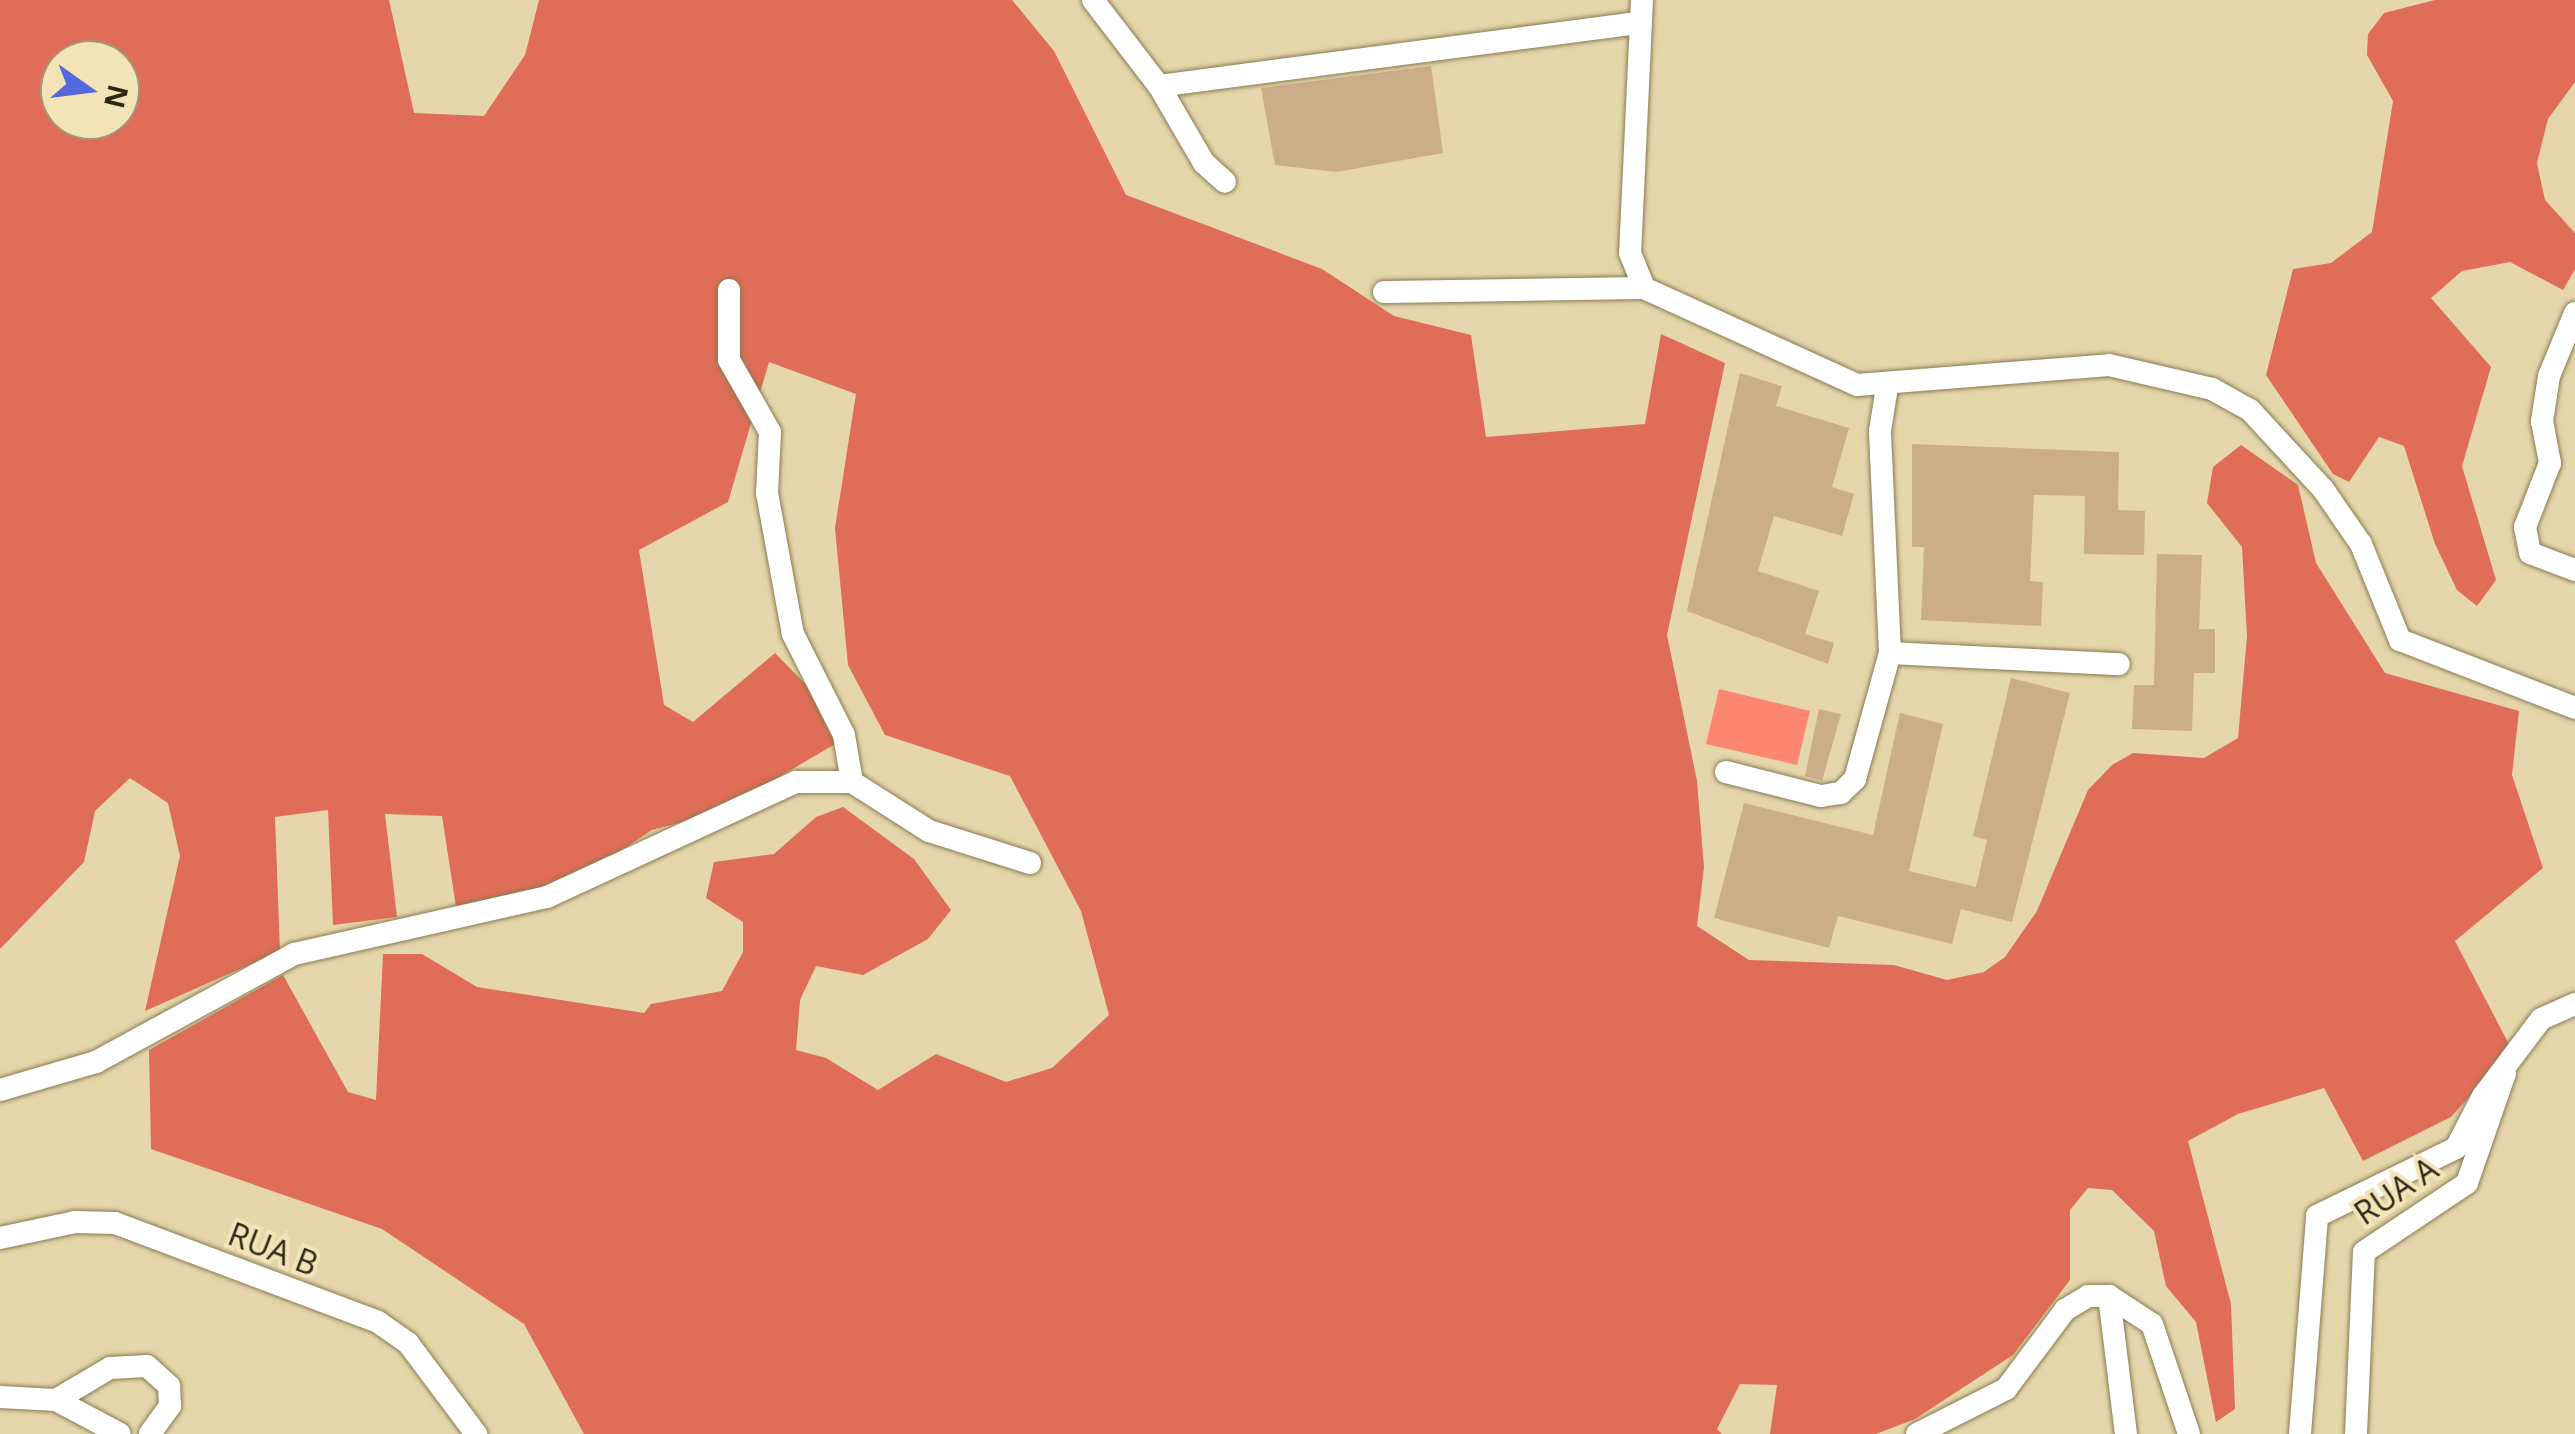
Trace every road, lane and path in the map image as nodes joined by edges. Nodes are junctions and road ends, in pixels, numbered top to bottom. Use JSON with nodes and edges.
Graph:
{"nodes":[{"id":1,"x":1093,"y":0,"type":"edge"},
{"id":2,"x":1641,"y":11,"type":"edge"},
{"id":3,"x":1159,"y":86,"type":"junction"},
{"id":4,"x":1225,"y":182,"type":"dead end"},
{"id":5,"x":1644,"y":288,"type":"junction"},
{"id":6,"x":730,"y":290,"type":"dead end"},
{"id":7,"x":1384,"y":292,"type":"dead end"},
{"id":8,"x":2575,"y":313,"type":"edge"},
{"id":9,"x":1887,"y":387,"type":"junction"},
{"id":10,"x":2575,"y":570,"type":"edge"},
{"id":11,"x":1890,"y":653,"type":"junction"},
{"id":12,"x":2119,"y":664,"type":"dead end"},
{"id":13,"x":2575,"y":708,"type":"edge"},
{"id":14,"x":1726,"y":772,"type":"dead end"},
{"id":15,"x":852,"y":782,"type":"junction"},
{"id":16,"x":1030,"y":863,"type":"dead end"},
{"id":17,"x":2575,"y":1004,"type":"edge"},
{"id":18,"x":2506,"y":1070,"type":"junction"},
{"id":19,"x":0,"y":1090,"type":"edge"},
{"id":20,"x":0,"y":1238,"type":"edge"},
{"id":21,"x":2110,"y":1296,"type":"junction"},
{"id":22,"x":0,"y":1397,"type":"edge"},
{"id":23,"x":56,"y":1400,"type":"junction"},
{"id":24,"x":120,"y":1434,"type":"edge"},
{"id":25,"x":150,"y":1434,"type":"edge"},
{"id":26,"x":476,"y":1434,"type":"edge"},
{"id":27,"x":1917,"y":1434,"type":"edge"},
{"id":28,"x":2126,"y":1434,"type":"edge"},
{"id":29,"x":2189,"y":1434,"type":"edge"},
{"id":30,"x":2300,"y":1434,"type":"edge"},
{"id":31,"x":2356,"y":1434,"type":"edge"}],
"edges":[{"from":1,"to":3,"type":"street"},
{"from":2,"to":3,"type":"street"},
{"from":2,"to":5,"type":"street"},
{"from":3,"to":4,"type":"street"},
{"from":5,"to":7,"type":"street"},
{"from":5,"to":9,"type":"street"},
{"from":6,"to":15,"type":"street"},
{"from":8,"to":10,"type":"street"},
{"from":9,"to":11,"type":"street"},
{"from":9,"to":13,"type":"street"},
{"from":11,"to":12,"type":"street"},
{"from":11,"to":14,"type":"street"},
{"from":15,"to":16,"type":"street"},
{"from":15,"to":19,"type":"street"},
{"from":17,"to":18,"type":"street"},
{"from":18,"to":30,"type":"street"},
{"from":18,"to":31,"type":"street","name":"RUA A"},
{"from":20,"to":26,"type":"street","name":"RUA B"},
{"from":21,"to":27,"type":"street"},
{"from":21,"to":28,"type":"street"},
{"from":21,"to":29,"type":"street"},
{"from":22,"to":23,"type":"street"},
{"from":23,"to":24,"type":"street"},
{"from":23,"to":25,"type":"street"}]}
